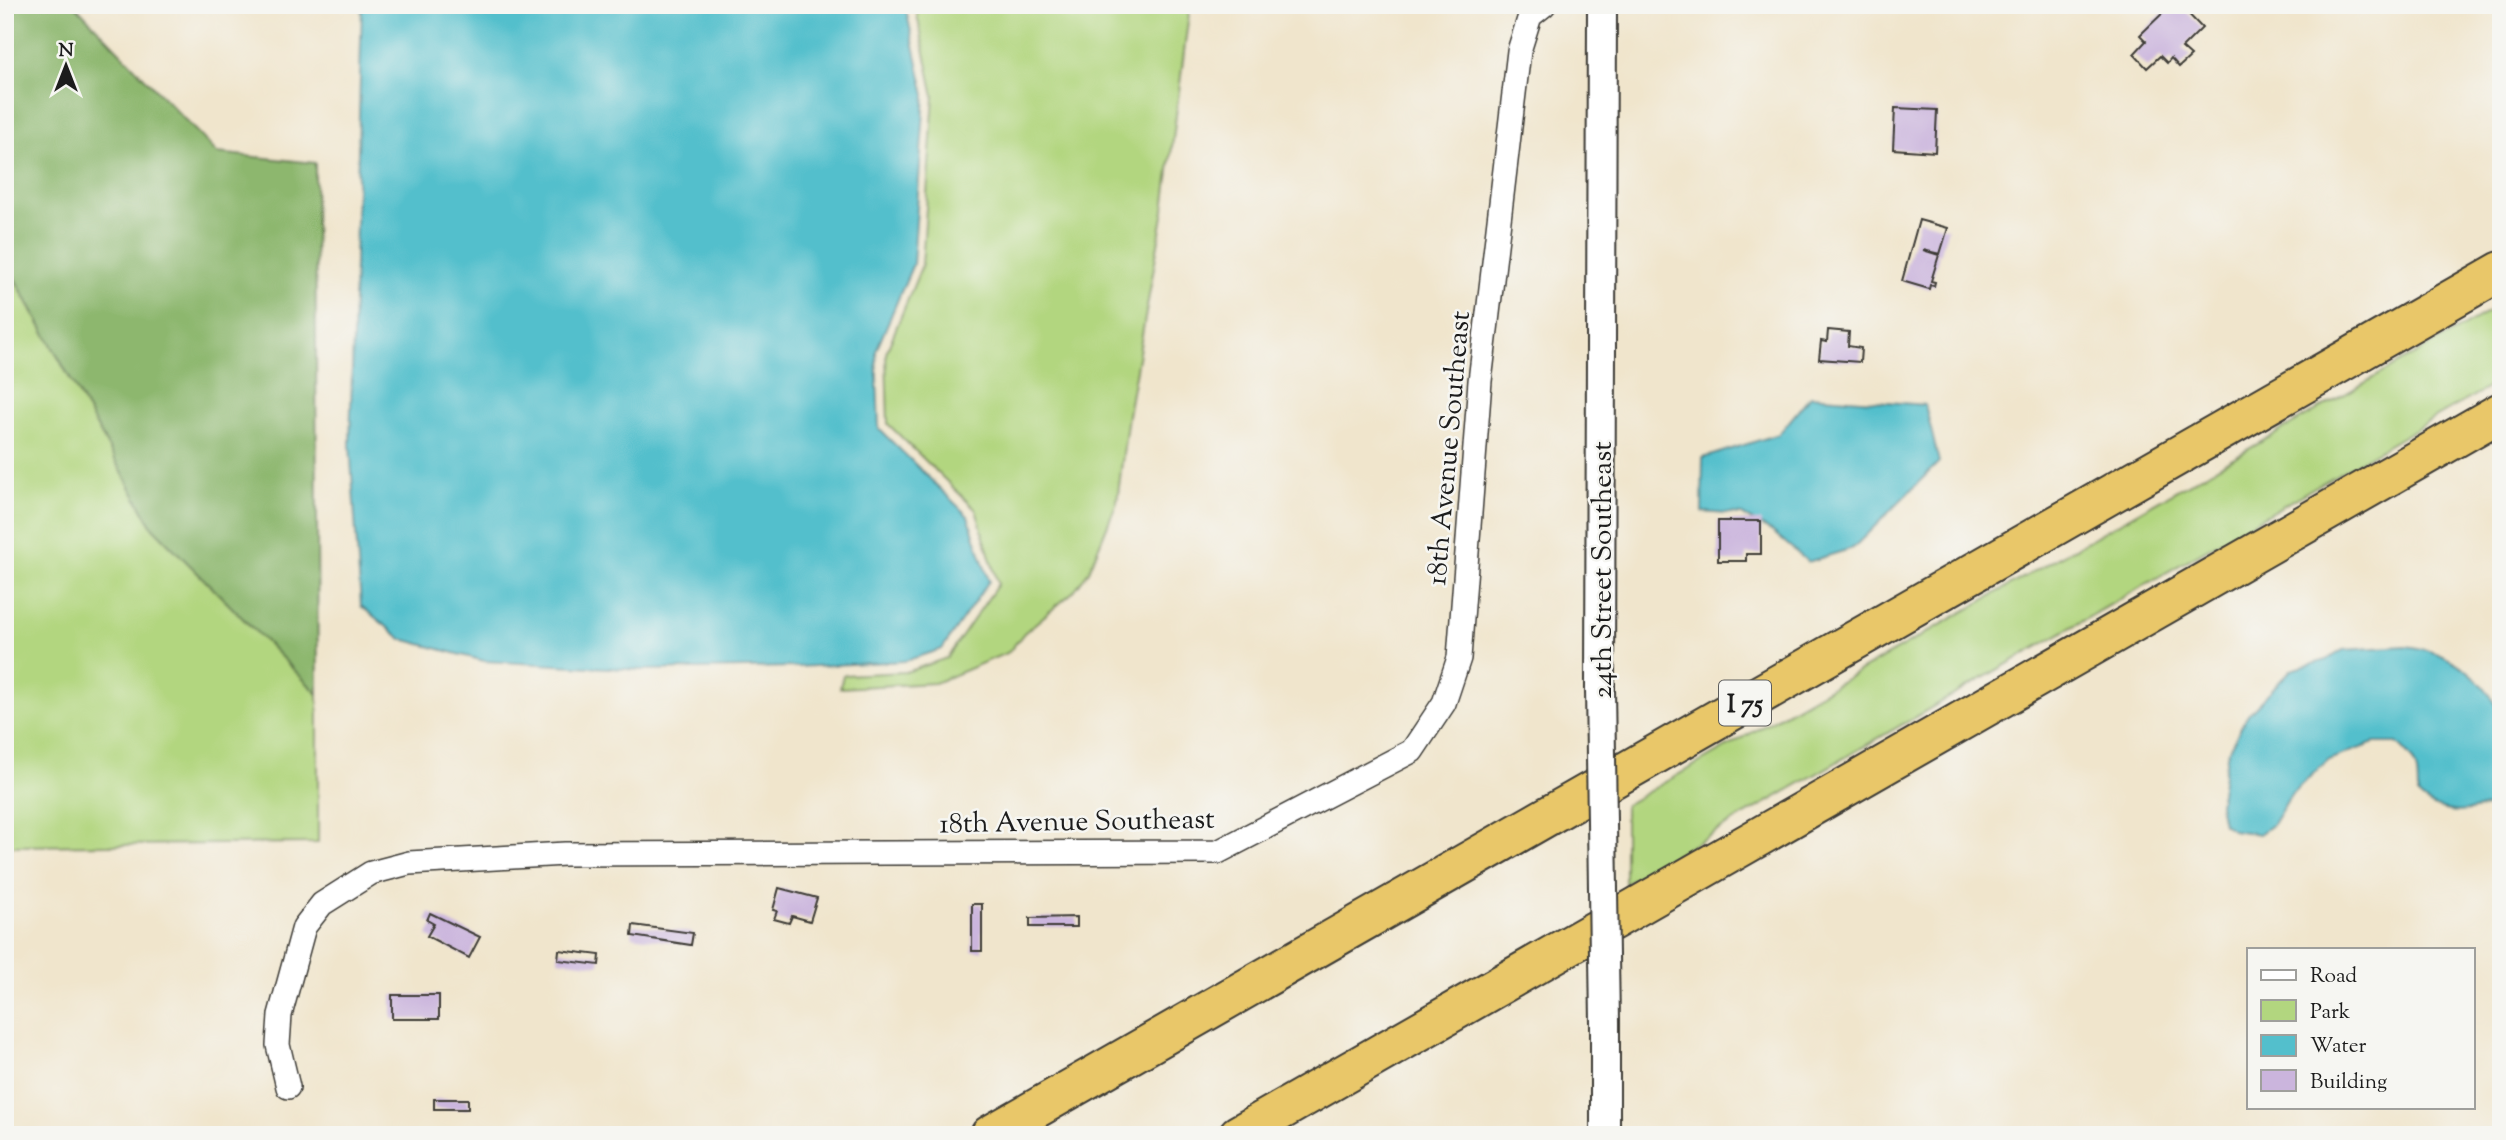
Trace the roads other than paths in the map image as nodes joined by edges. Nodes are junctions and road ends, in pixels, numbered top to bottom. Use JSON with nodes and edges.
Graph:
{"nodes":[{"id":1,"x":1544,"y":5,"type":"edge"},
{"id":2,"x":1602,"y":5,"type":"edge"},
{"id":3,"x":2501,"y":271,"type":"edge"},
{"id":4,"x":2501,"y":412,"type":"edge"},
{"id":5,"x":288,"y":1087,"type":"dead end"},
{"id":6,"x":990,"y":1135,"type":"edge"},
{"id":7,"x":1238,"y":1135,"type":"edge"},
{"id":8,"x":1605,"y":1135,"type":"edge"}],
"edges":[{"from":1,"to":5,"type":"street","name":"18th Avenue Southeast"},
{"from":2,"to":8,"type":"street","name":"24th Street Southeast","bridge":true},
{"from":3,"to":6,"type":"highway","number":"I 75"},
{"from":4,"to":7,"type":"highway"}]}
